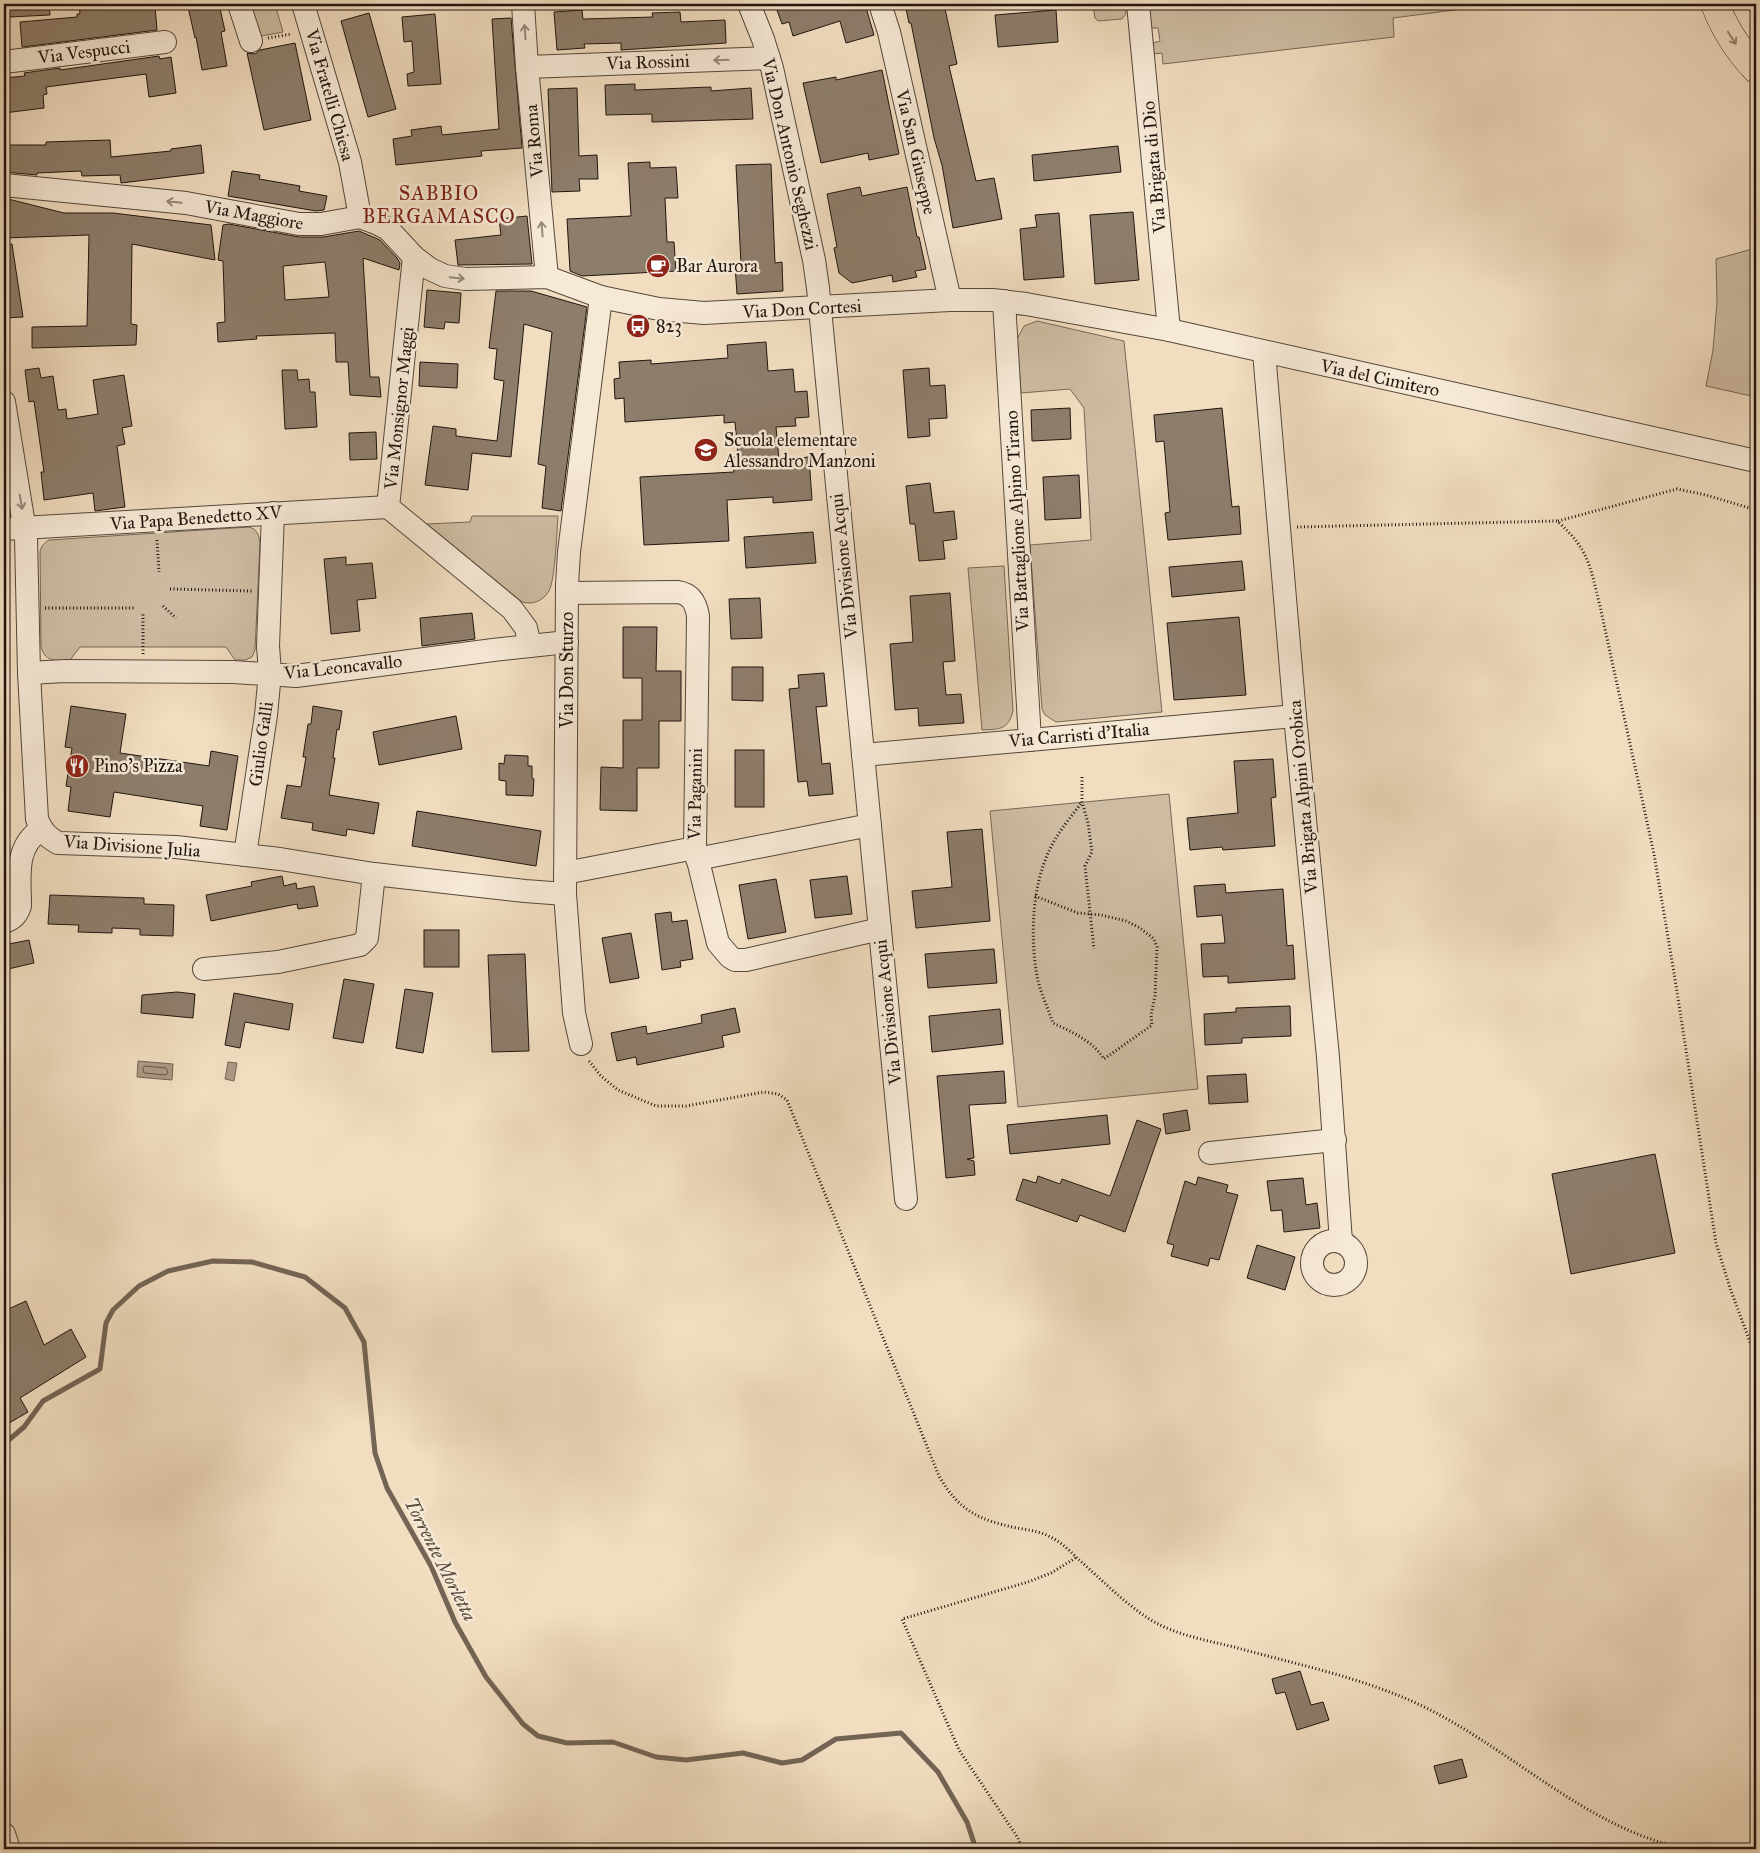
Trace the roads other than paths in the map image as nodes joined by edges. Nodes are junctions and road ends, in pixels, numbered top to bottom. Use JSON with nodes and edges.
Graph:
{"nodes":[{"id":1,"x":239,"y":4,"type":"edge"},
{"id":2,"x":303,"y":4,"type":"edge"},
{"id":3,"x":523,"y":4,"type":"edge"},
{"id":4,"x":749,"y":4,"type":"edge"},
{"id":5,"x":880,"y":4,"type":"edge"},
{"id":6,"x":1138,"y":4,"type":"edge"},
{"id":7,"x":1715,"y":4,"type":"edge"},
{"id":8,"x":251,"y":41,"type":"road end"},
{"id":9,"x":165,"y":42,"type":"dead end"},
{"id":10,"x":769,"y":58,"type":"junction"},
{"id":11,"x":4,"y":62,"type":"edge"},
{"id":12,"x":527,"y":67,"type":"junction"},
{"id":13,"x":1756,"y":69,"type":"edge"},
{"id":14,"x":4,"y":185,"type":"edge"},
{"id":15,"x":360,"y":217,"type":"junction"},
{"id":16,"x":414,"y":256,"type":"junction"},
{"id":17,"x":547,"y":277,"type":"junction"},
{"id":18,"x":601,"y":297,"type":"junction"},
{"id":19,"x":950,"y":300,"type":"junction"},
{"id":20,"x":1004,"y":301,"type":"junction"},
{"id":21,"x":819,"y":308,"type":"junction"},
{"id":22,"x":1170,"y":330,"type":"junction"},
{"id":23,"x":1264,"y":352,"type":"junction"},
{"id":24,"x":4,"y":402,"type":"edge"},
{"id":25,"x":1756,"y":461,"type":"edge"},
{"id":26,"x":388,"y":507,"type":"junction"},
{"id":27,"x":273,"y":513,"type":"junction"},
{"id":28,"x":15,"y":529,"type":"edge"},
{"id":29,"x":567,"y":593,"type":"junction"},
{"id":30,"x":567,"y":642,"type":"junction"},
{"id":31,"x":530,"y":646,"type":"junction"},
{"id":32,"x":29,"y":673,"type":"junction"},
{"id":33,"x":270,"y":674,"type":"junction"},
{"id":34,"x":1295,"y":716,"type":"junction"},
{"id":35,"x":1030,"y":740,"type":"junction"},
{"id":36,"x":863,"y":755,"type":"junction"},
{"id":37,"x":870,"y":825,"type":"junction"},
{"id":38,"x":41,"y":829,"type":"junction"},
{"id":39,"x":696,"y":854,"type":"junction"},
{"id":40,"x":245,"y":855,"type":"junction"},
{"id":41,"x":374,"y":874,"type":"junction"},
{"id":42,"x":565,"y":883,"type":"junction"},
{"id":43,"x":4,"y":922,"type":"edge"},
{"id":44,"x":880,"y":929,"type":"junction"},
{"id":45,"x":204,"y":969,"type":"dead end"},
{"id":46,"x":581,"y":1044,"type":"road end"},
{"id":47,"x":1335,"y":1140,"type":"junction"},
{"id":48,"x":1210,"y":1152,"type":"dead end"},
{"id":49,"x":906,"y":1199,"type":"dead end"},
{"id":50,"x":1341,"y":1242,"type":"dead end"},
{"id":51,"x":4,"y":1834,"type":"edge"},
{"id":52,"x":9,"y":1849,"type":"edge"}],
"edges":[{"from":1,"to":8,"type":"street"},
{"from":2,"to":15,"type":"street","name":"Via Fratelli Chiesa"},
{"from":12,"to":3,"type":"street","name":"Via Roma","one_way":true},
{"from":4,"to":10,"type":"street","name":"Via Don Antonio Seghezzi"},
{"from":5,"to":19,"type":"street","name":"Via San Giuseppe"},
{"from":6,"to":22,"type":"street","name":"Via Brigata di Dio"},
{"from":7,"to":13,"type":"highway","one_way":true},
{"from":9,"to":11,"type":"street","name":"Via Vespucci"},
{"from":10,"to":12,"type":"street","name":"Via Rossini","one_way":true},
{"from":10,"to":21,"type":"street","name":"Via Don Antonio Seghezzi"},
{"from":17,"to":12,"type":"street","name":"Via Roma","one_way":true},
{"from":15,"to":14,"type":"street","name":"Via Maggiore","one_way":true},
{"from":15,"to":16,"type":"street"},
{"from":16,"to":17,"type":"street","one_way":true},
{"from":16,"to":26,"type":"street","name":"Via Monsignor Maggi"},
{"from":17,"to":18,"type":"street"},
{"from":18,"to":21,"type":"street","name":"Via Don Cortesi"},
{"from":18,"to":29,"type":"street","name":"Via Don Sturzo"},
{"from":19,"to":20,"type":"street","name":"Via Don Cortesi"},
{"from":19,"to":21,"type":"street","name":"Via Don Cortesi"},
{"from":20,"to":22,"type":"street","name":"Via del Cimitero"},
{"from":20,"to":35,"type":"street","name":"Via Battaglione Alpino Tirano"},
{"from":21,"to":36,"type":"street","name":"Via Divisione Acqui"},
{"from":22,"to":23,"type":"street","name":"Via del Cimitero"},
{"from":23,"to":25,"type":"street","name":"Via del Cimitero"},
{"from":23,"to":34,"type":"street","name":"Via Brigata Alpini Orobica"},
{"from":24,"to":28,"type":"street","name":"Via Divisione Julia","one_way":true},
{"from":26,"to":27,"type":"street","name":"Via Papa Benedetto XV"},
{"from":26,"to":31,"type":"street","name":"Via Monsignor Maggi"},
{"from":27,"to":28,"type":"street","name":"Via Papa Benedetto XV"},
{"from":27,"to":33,"type":"street","name":"Giulio Galli"},
{"from":28,"to":32,"type":"street","name":"Via Divisione Julia"},
{"from":29,"to":30,"type":"street","name":"Via Don Sturzo"},
{"from":29,"to":39,"type":"street","name":"Via Paganini"},
{"from":30,"to":31,"type":"street","name":"Via Leoncavallo"},
{"from":30,"to":42,"type":"street","name":"Via Don Sturzo"},
{"from":31,"to":33,"type":"street","name":"Via Leoncavallo"},
{"from":32,"to":33,"type":"street","name":"Via Leoncavallo"},
{"from":32,"to":38,"type":"street","name":"Via Divisione Julia"},
{"from":33,"to":40,"type":"street","name":"Giulio Galli"},
{"from":34,"to":35,"type":"street","name":"Via Carristi d'Italia"},
{"from":34,"to":47,"type":"street","name":"Via Brigata Alpini Orobica"},
{"from":35,"to":36,"type":"street","name":"Via Carristi d'Italia"},
{"from":36,"to":37,"type":"street","name":"Via Divisione Acqui"},
{"from":37,"to":39,"type":"street"},
{"from":37,"to":44,"type":"street","name":"Via Divisione Acqui"},
{"from":38,"to":40,"type":"street","name":"Via Divisione Julia"},
{"from":38,"to":43,"type":"street"},
{"from":39,"to":42,"type":"street","name":"Via Divisione Julia"},
{"from":39,"to":44,"type":"street","name":"Via Paganini"},
{"from":40,"to":41,"type":"street","name":"Via Divisione Julia"},
{"from":41,"to":42,"type":"street","name":"Via Divisione Julia"},
{"from":41,"to":45,"type":"street"},
{"from":42,"to":46,"type":"street","name":"Via Don Sturzo"},
{"from":44,"to":49,"type":"street","name":"Via Divisione Acqui"},
{"from":47,"to":48,"type":"street"},
{"from":47,"to":50,"type":"street","name":"Via Brigata Alpini Orobica"},
{"from":51,"to":52,"type":"street"}]}
